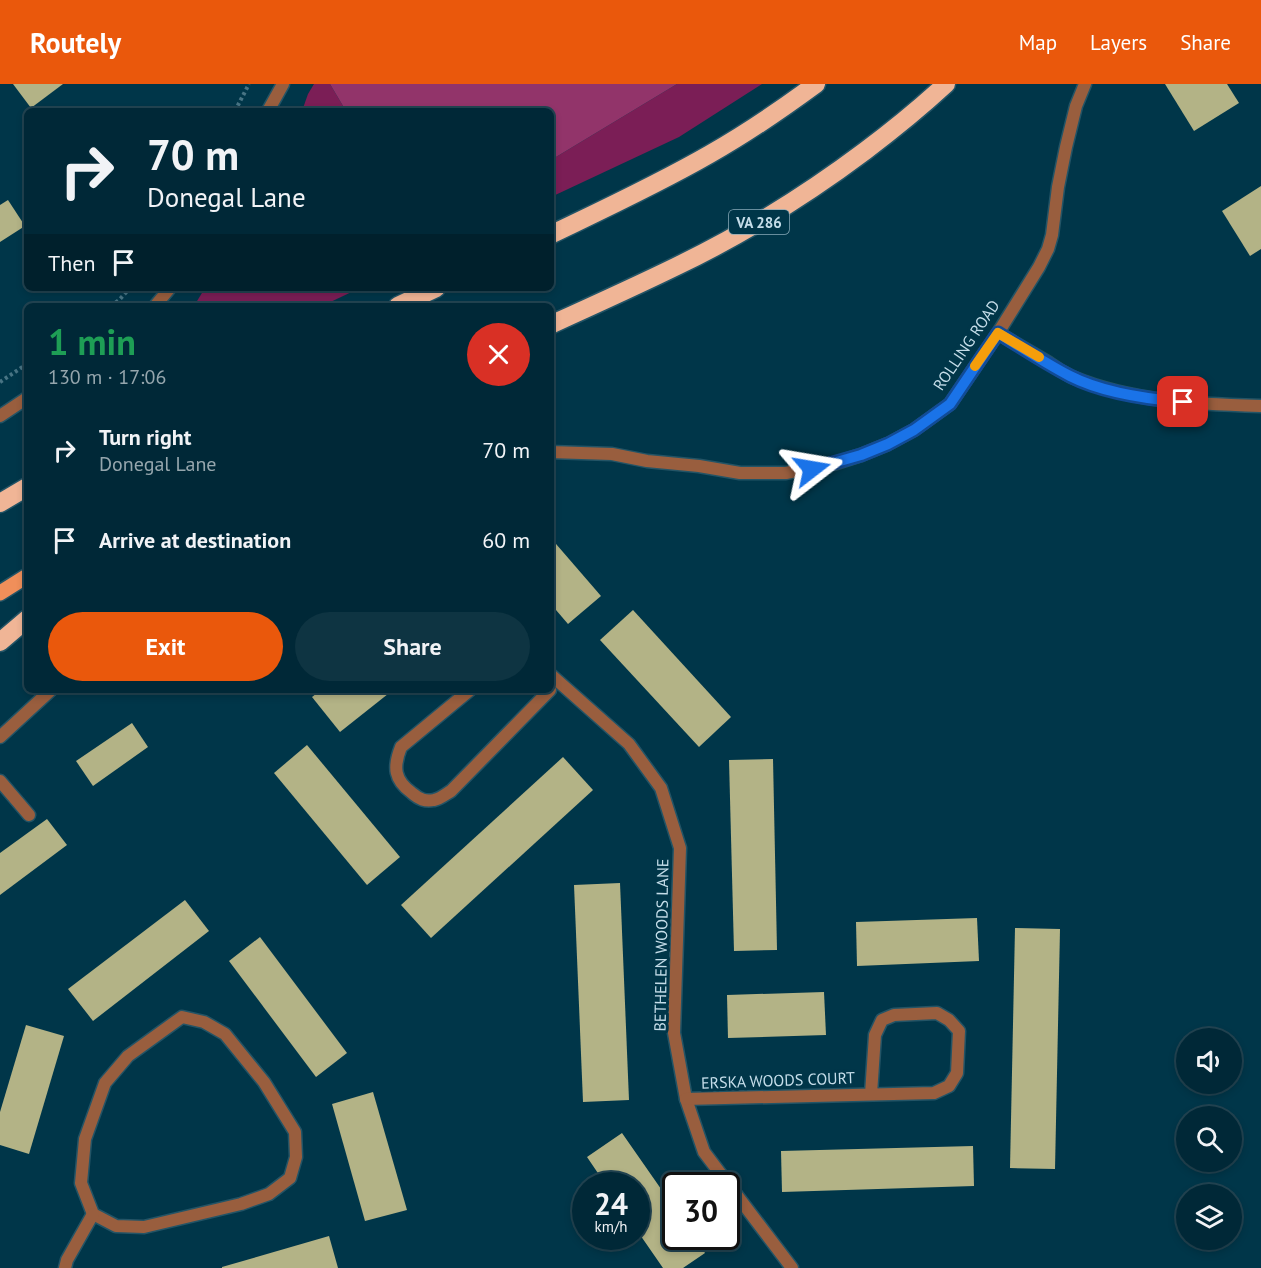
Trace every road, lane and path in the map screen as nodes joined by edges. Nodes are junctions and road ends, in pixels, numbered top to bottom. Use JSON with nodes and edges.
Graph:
{"nodes":[{"id":1,"x":249,"y":84,"type":"edge"},
{"id":2,"x":283,"y":84,"type":"edge"},
{"id":3,"x":816,"y":84,"type":"edge"},
{"id":4,"x":946,"y":84,"type":"edge"},
{"id":5,"x":1085,"y":84,"type":"edge"},
{"id":6,"x":237,"y":108,"type":"edge"},
{"id":7,"x":270,"y":108,"type":"edge"},
{"id":8,"x":554,"y":233,"type":"edge"},
{"id":9,"x":127,"y":291,"type":"edge"},
{"id":10,"x":167,"y":291,"type":"edge"},
{"id":11,"x":430,"y":291,"type":"edge"},
{"id":12,"x":114,"y":303,"type":"edge"},
{"id":13,"x":157,"y":303,"type":"edge"},
{"id":14,"x":404,"y":303,"type":"edge"},
{"id":15,"x":554,"y":323,"type":"edge"},
{"id":16,"x":998,"y":333,"type":"junction"},
{"id":17,"x":24,"y":366,"type":"edge"},
{"id":18,"x":0,"y":382,"type":"edge"},
{"id":19,"x":24,"y":400,"type":"edge"},
{"id":20,"x":1261,"y":406,"type":"edge"},
{"id":21,"x":0,"y":416,"type":"edge"},
{"id":22,"x":554,"y":452,"type":"edge"},
{"id":23,"x":24,"y":489,"type":"edge"},
{"id":24,"x":0,"y":503,"type":"edge"},
{"id":25,"x":24,"y":578,"type":"edge"},
{"id":26,"x":0,"y":593,"type":"edge"},
{"id":27,"x":24,"y":622,"type":"edge"},
{"id":28,"x":0,"y":642,"type":"edge"},
{"id":29,"x":554,"y":686,"type":"edge"},
{"id":30,"x":48,"y":693,"type":"edge"},
{"id":31,"x":466,"y":693,"type":"edge"},
{"id":32,"x":544,"y":693,"type":"edge"},
{"id":33,"x":0,"y":737,"type":"edge"},
{"id":34,"x":0,"y":781,"type":"edge"},
{"id":35,"x":29,"y":815,"type":"dead end"},
{"id":36,"x":871,"y":1094,"type":"junction"},
{"id":37,"x":686,"y":1099,"type":"junction"},
{"id":38,"x":93,"y":1214,"type":"junction"},
{"id":39,"x":65,"y":1268,"type":"edge"},
{"id":40,"x":792,"y":1268,"type":"edge"}],
"edges":[{"from":1,"to":6,"type":"path"},
{"from":2,"to":7,"type":"street"},
{"from":3,"to":8,"type":"highway"},
{"from":4,"to":15,"type":"highway","number":"VA 286"},
{"from":5,"to":16,"type":"street","name":"ROLLING ROAD"},
{"from":9,"to":12,"type":"path"},
{"from":10,"to":13,"type":"street"},
{"from":11,"to":14,"type":"highway"},
{"from":16,"to":20,"type":"street"},
{"from":16,"to":22,"type":"street","name":"ROLLING ROAD"},
{"from":17,"to":18,"type":"path"},
{"from":19,"to":21,"type":"street"},
{"from":23,"to":24,"type":"highway"},
{"from":25,"to":26,"type":"main road"},
{"from":27,"to":28,"type":"highway"},
{"from":29,"to":37,"type":"street","name":"BETHELEN WOODS LANE"},
{"from":30,"to":33,"type":"street"},
{"from":31,"to":32,"type":"street"},
{"from":34,"to":35,"type":"street"},
{"from":36,"to":36,"type":"street","name":"ERSKA WOODS COURT"},
{"from":36,"to":37,"type":"street","name":"ERSKA WOODS COURT"},
{"from":37,"to":40,"type":"street","name":"BETHELEN WOODS LANE"},
{"from":38,"to":38,"type":"street"},
{"from":38,"to":39,"type":"street"}]}
